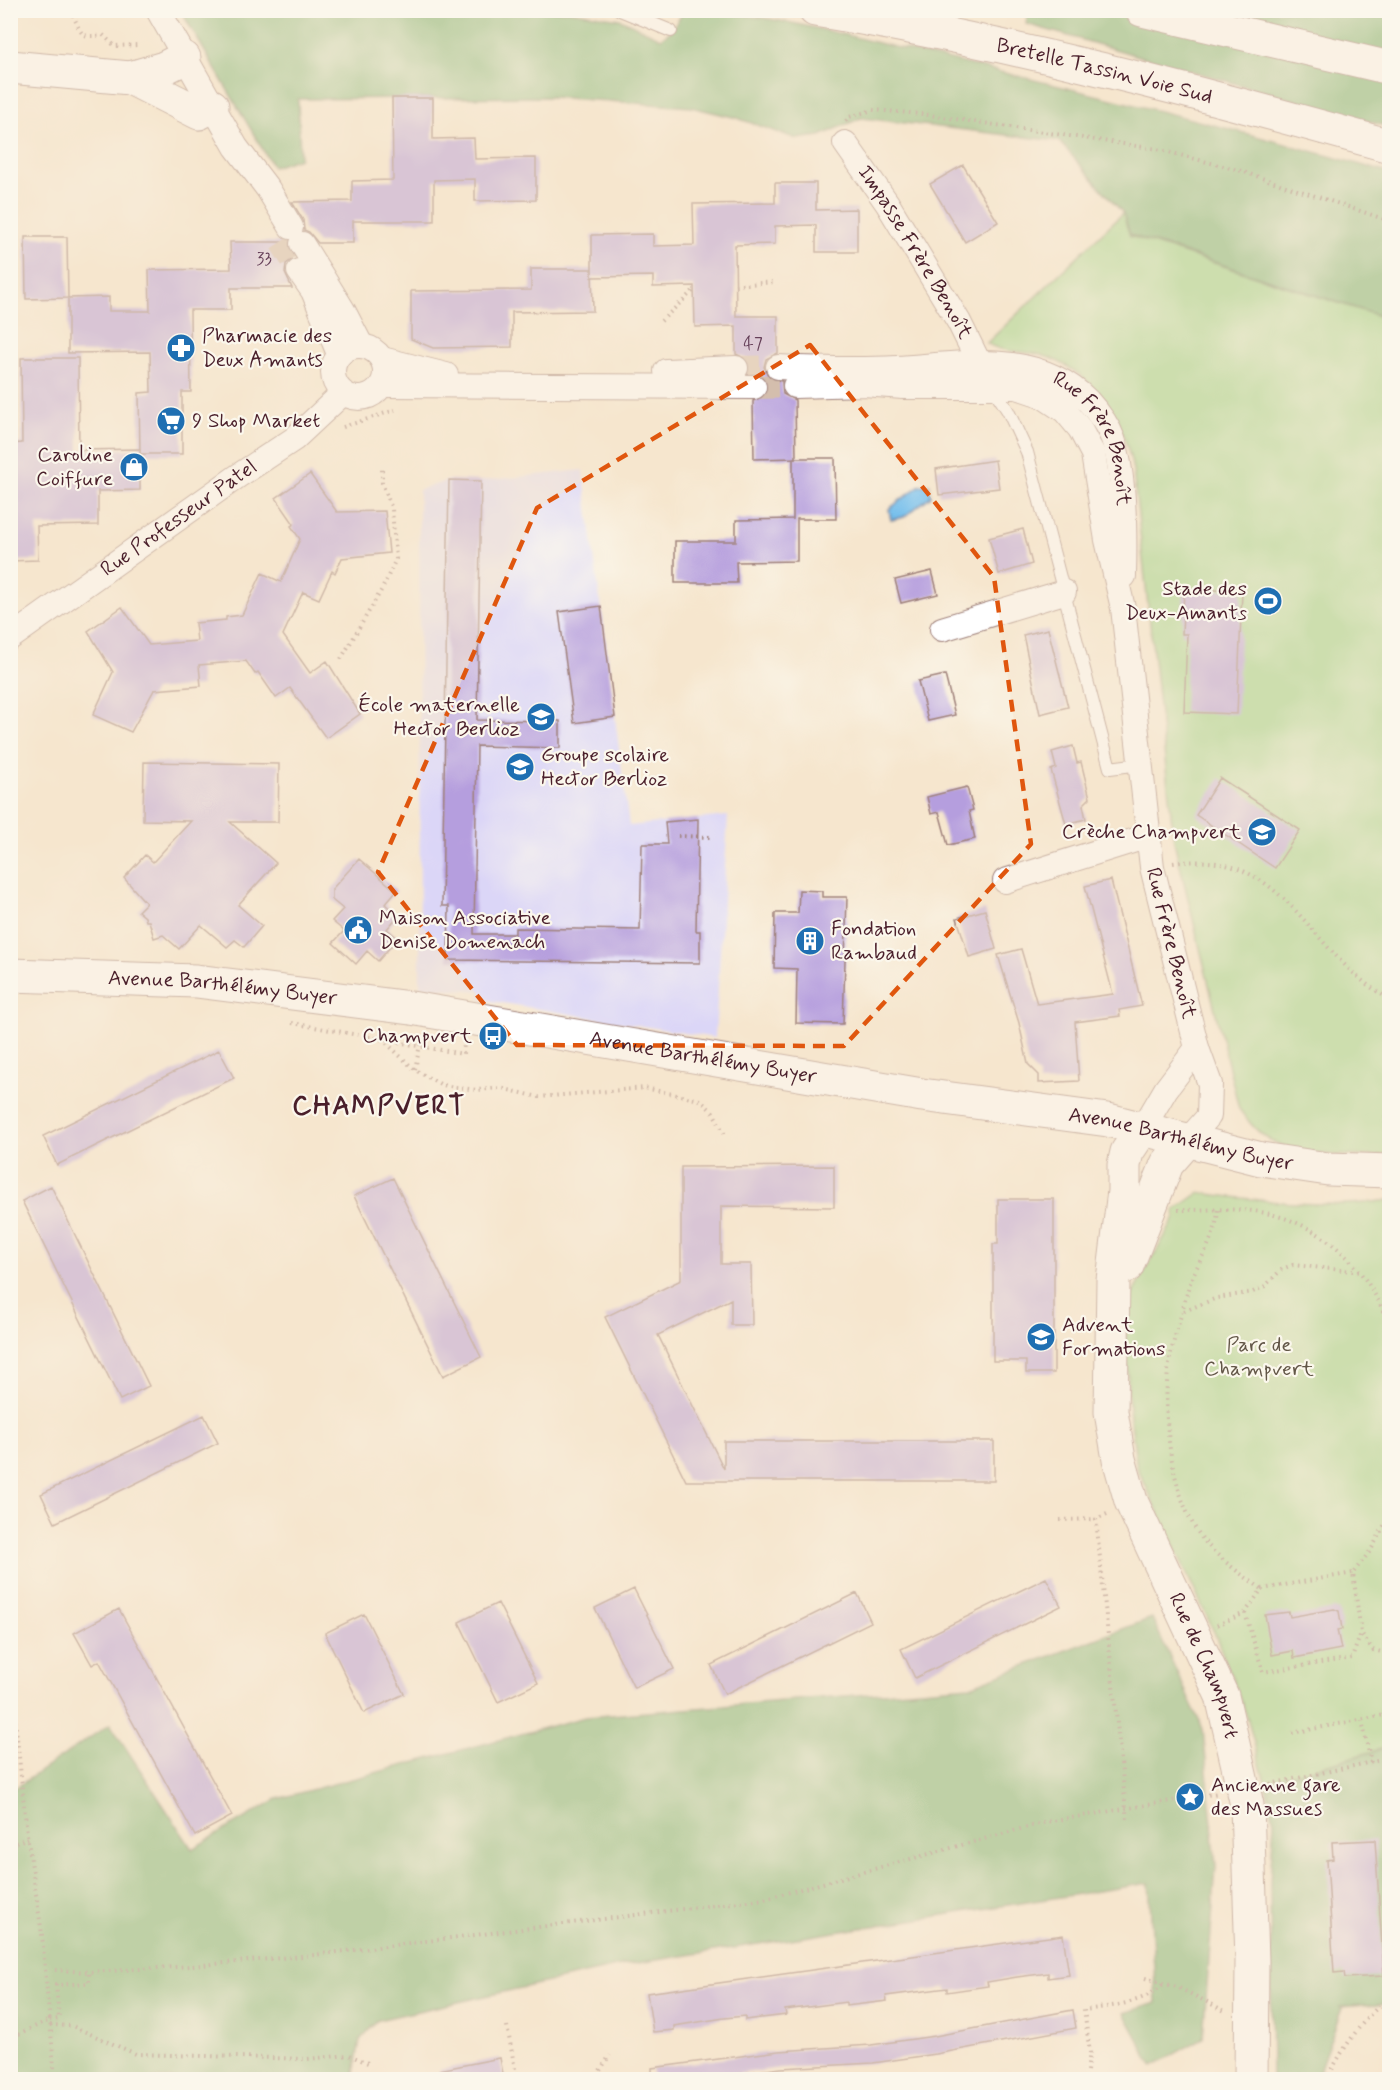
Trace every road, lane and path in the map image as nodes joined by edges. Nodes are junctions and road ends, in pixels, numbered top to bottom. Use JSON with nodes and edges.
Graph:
{"nodes":[{"id":1,"x":620,"y":10,"type":"edge"},
{"id":2,"x":816,"y":10,"type":"edge"},
{"id":3,"x":1142,"y":10,"type":"edge"},
{"id":4,"x":1380,"y":10,"type":"edge"},
{"id":5,"x":1389,"y":13,"type":"edge"},
{"id":6,"x":73,"y":15,"type":"dead end"},
{"id":7,"x":163,"y":20,"type":"edge"},
{"id":8,"x":671,"y":31,"type":"dead end"},
{"id":9,"x":138,"y":45,"type":"dead end"},
{"id":10,"x":184,"y":58,"type":"junction"},
{"id":11,"x":10,"y":67,"type":"edge"},
{"id":12,"x":1389,"y":68,"type":"edge"},
{"id":13,"x":130,"y":78,"type":"junction"},
{"id":14,"x":212,"y":106,"type":"junction"},
{"id":15,"x":844,"y":143,"type":"joint"},
{"id":16,"x":1389,"y":146,"type":"edge"},
{"id":17,"x":1389,"y":221,"type":"edge"},
{"id":18,"x":292,"y":243,"type":"junction"},
{"id":19,"x":775,"y":282,"type":"dead end"},
{"id":20,"x":735,"y":285,"type":"dead end"},
{"id":21,"x":694,"y":290,"type":"dead end"},
{"id":22,"x":661,"y":321,"type":"dead end"},
{"id":23,"x":361,"y":345,"type":"junction"},
{"id":24,"x":339,"y":354,"type":"junction"},
{"id":25,"x":382,"y":359,"type":"junction"},
{"id":26,"x":979,"y":365,"type":"junction"},
{"id":27,"x":778,"y":367,"type":"tunnel mouth"},
{"id":28,"x":736,"y":368,"type":"tunnel mouth"},
{"id":29,"x":382,"y":385,"type":"junction"},
{"id":30,"x":795,"y":386,"type":"tunnel mouth"},
{"id":31,"x":992,"y":386,"type":"junction"},
{"id":32,"x":753,"y":387,"type":"tunnel mouth"},
{"id":33,"x":343,"y":393,"type":"junction"},
{"id":34,"x":399,"y":408,"type":"dead end"},
{"id":35,"x":335,"y":431,"type":"dead end"},
{"id":36,"x":382,"y":466,"type":"dead end"},
{"id":37,"x":1064,"y":592,"type":"junction"},
{"id":38,"x":1123,"y":608,"type":"junction"},
{"id":39,"x":942,"y":629,"type":"dead end"},
{"id":40,"x":10,"y":638,"type":"edge"},
{"id":41,"x":341,"y":659,"type":"dead end"},
{"id":42,"x":1140,"y":764,"type":"junction"},
{"id":43,"x":678,"y":836,"type":"dead end"},
{"id":44,"x":1148,"y":836,"type":"junction"},
{"id":45,"x":711,"y":837,"type":"dead end"},
{"id":46,"x":1173,"y":863,"type":"dead end"},
{"id":47,"x":1005,"y":881,"type":"dead end"},
{"id":48,"x":10,"y":975,"type":"edge"},
{"id":49,"x":1389,"y":999,"type":"edge"},
{"id":50,"x":291,"y":1023,"type":"dead end"},
{"id":51,"x":382,"y":1039,"type":"junction"},
{"id":52,"x":464,"y":1042,"type":"dead end"},
{"id":53,"x":420,"y":1045,"type":"junction"},
{"id":54,"x":1197,"y":1048,"type":"junction"},
{"id":55,"x":415,"y":1070,"type":"junction"},
{"id":56,"x":1143,"y":1128,"type":"junction"},
{"id":57,"x":725,"y":1135,"type":"dead end"},
{"id":58,"x":1188,"y":1140,"type":"junction"},
{"id":59,"x":1389,"y":1171,"type":"edge"},
{"id":60,"x":1172,"y":1206,"type":"dead end"},
{"id":61,"x":1218,"y":1210,"type":"junction"},
{"id":62,"x":1362,"y":1272,"type":"junction"},
{"id":63,"x":1113,"y":1301,"type":"junction"},
{"id":64,"x":1183,"y":1312,"type":"junction"},
{"id":65,"x":1389,"y":1329,"type":"edge"},
{"id":66,"x":1131,"y":1501,"type":"junction"},
{"id":67,"x":1389,"y":1515,"type":"edge"},
{"id":68,"x":1096,"y":1518,"type":"junction"},
{"id":69,"x":1060,"y":1520,"type":"dead end"},
{"id":70,"x":1353,"y":1573,"type":"junction"},
{"id":71,"x":1262,"y":1589,"type":"junction"},
{"id":72,"x":1245,"y":1613,"type":"junction"},
{"id":73,"x":1361,"y":1633,"type":"junction"},
{"id":74,"x":1195,"y":1635,"type":"junction"},
{"id":75,"x":1389,"y":1654,"type":"edge"},
{"id":76,"x":10,"y":1704,"type":"edge"},
{"id":77,"x":1389,"y":1714,"type":"edge"},
{"id":78,"x":1362,"y":1720,"type":"junction"},
{"id":79,"x":1292,"y":1733,"type":"dead end"},
{"id":80,"x":1389,"y":1758,"type":"edge"},
{"id":81,"x":1371,"y":1763,"type":"junction"},
{"id":82,"x":1244,"y":1788,"type":"junction"},
{"id":83,"x":1125,"y":1807,"type":"junction"},
{"id":84,"x":1127,"y":1820,"type":"dead end"},
{"id":85,"x":28,"y":1838,"type":"junction"},
{"id":86,"x":10,"y":1845,"type":"edge"},
{"id":87,"x":55,"y":1970,"type":"dead end"},
{"id":88,"x":89,"y":1972,"type":"junction"},
{"id":89,"x":1145,"y":1978,"type":"dead end"},
{"id":90,"x":1165,"y":1983,"type":"junction"},
{"id":91,"x":1389,"y":1999,"type":"edge"},
{"id":92,"x":50,"y":2023,"type":"junction"},
{"id":93,"x":507,"y":2026,"type":"dead end"},
{"id":94,"x":1251,"y":2027,"type":"junction"},
{"id":95,"x":10,"y":2043,"type":"edge"},
{"id":96,"x":610,"y":2055,"type":"dead end"},
{"id":97,"x":368,"y":2063,"type":"dead end"},
{"id":98,"x":1087,"y":2071,"type":"dead end"},
{"id":99,"x":55,"y":2079,"type":"edge"},
{"id":100,"x":517,"y":2079,"type":"edge"},
{"id":101,"x":605,"y":2079,"type":"edge"},
{"id":102,"x":772,"y":2079,"type":"edge"},
{"id":103,"x":791,"y":2079,"type":"edge"},
{"id":104,"x":1251,"y":2079,"type":"edge"},
{"id":105,"x":1327,"y":2079,"type":"edge"}],
"edges":[{"from":1,"to":8,"type":"lane"},
{"from":2,"to":16,"type":"main road","name":"Bretelle Tassin Voie Sud"},
{"from":3,"to":12,"type":"main road"},
{"from":4,"to":5,"type":"lane"},
{"from":6,"to":9,"type":"path"},
{"from":7,"to":10,"type":"street"},
{"from":10,"to":13,"type":"main road"},
{"from":10,"to":14,"type":"street"},
{"from":11,"to":13,"type":"main road"},
{"from":13,"to":14,"type":"main road"},
{"from":14,"to":18,"type":"street"},
{"from":15,"to":17,"type":"path"},
{"from":15,"to":26,"type":"street","name":"Impasse Frère Benoît"},
{"from":18,"to":23,"type":"street"},
{"from":18,"to":24,"type":"street"},
{"from":19,"to":20,"type":"path"},
{"from":21,"to":22,"type":"path"},
{"from":23,"to":24,"type":"street"},
{"from":23,"to":25,"type":"street"},
{"from":24,"to":33,"type":"street"},
{"from":25,"to":28,"type":"street"},
{"from":25,"to":29,"type":"street"},
{"from":26,"to":27,"type":"street"},
{"from":26,"to":31,"type":"street"},
{"from":26,"to":38,"type":"street","name":"Rue Frère Benoît"},
{"from":29,"to":32,"type":"street"},
{"from":29,"to":33,"type":"street"},
{"from":30,"to":31,"type":"street"},
{"from":31,"to":37,"type":"lane"},
{"from":31,"to":38,"type":"street","name":"Rue Frère Benoît"},
{"from":33,"to":40,"type":"street","name":"Rue Professeur Patel"},
{"from":34,"to":35,"type":"path"},
{"from":36,"to":41,"type":"path"},
{"from":37,"to":39,"type":"street"},
{"from":37,"to":42,"type":"lane"},
{"from":38,"to":42,"type":"street","name":"Rue Frère Benoît"},
{"from":42,"to":44,"type":"street","name":"Rue Frère Benoît"},
{"from":43,"to":45,"type":"path"},
{"from":44,"to":47,"type":"street","name":"Rue Frère Benoît"},
{"from":44,"to":54,"type":"street","name":"Rue Frère Benoît"},
{"from":46,"to":49,"type":"path"},
{"from":48,"to":56,"type":"main road","name":"Avenue Barthélémy Buyer"},
{"from":50,"to":51,"type":"path"},
{"from":51,"to":53,"type":"path"},
{"from":51,"to":55,"type":"path"},
{"from":52,"to":53,"type":"path"},
{"from":53,"to":55,"type":"path"},
{"from":54,"to":56,"type":"street"},
{"from":54,"to":58,"type":"street","name":"Rue Frère Benoît"},
{"from":55,"to":57,"type":"path"},
{"from":56,"to":58,"type":"main road","name":"Avenue Barthélémy Buyer"},
{"from":56,"to":63,"type":"main road","name":"Rue de Champvert"},
{"from":58,"to":59,"type":"main road","name":"Avenue Barthélémy Buyer"},
{"from":58,"to":63,"type":"main road","name":"Rue de Champvert"},
{"from":60,"to":61,"type":"path"},
{"from":61,"to":62,"type":"path"},
{"from":61,"to":64,"type":"path"},
{"from":62,"to":64,"type":"path"},
{"from":62,"to":65,"type":"path"},
{"from":63,"to":66,"type":"main road","name":"Rue de Champvert"},
{"from":64,"to":71,"type":"path"},
{"from":66,"to":68,"type":"path"},
{"from":66,"to":74,"type":"main road","name":"Rue de Champvert"},
{"from":67,"to":70,"type":"path"},
{"from":68,"to":69,"type":"path"},
{"from":68,"to":83,"type":"path"},
{"from":70,"to":71,"type":"path"},
{"from":70,"to":73,"type":"path"},
{"from":71,"to":72,"type":"path"},
{"from":72,"to":73,"type":"path"},
{"from":72,"to":74,"type":"path"},
{"from":73,"to":75,"type":"path"},
{"from":74,"to":82,"type":"main road","name":"Rue de Champvert"},
{"from":76,"to":85,"type":"path"},
{"from":77,"to":78,"type":"path"},
{"from":78,"to":79,"type":"path"},
{"from":78,"to":81,"type":"path"},
{"from":80,"to":81,"type":"path"},
{"from":81,"to":82,"type":"path"},
{"from":82,"to":83,"type":"path"},
{"from":82,"to":94,"type":"main road","name":"Rue de Champvert"},
{"from":83,"to":84,"type":"path"},
{"from":83,"to":88,"type":"path"},
{"from":85,"to":86,"type":"path"},
{"from":85,"to":92,"type":"path","bridge":true},
{"from":87,"to":88,"type":"path"},
{"from":88,"to":92,"type":"path"},
{"from":89,"to":90,"type":"path"},
{"from":90,"to":94,"type":"path"},
{"from":90,"to":98,"type":"path"},
{"from":91,"to":105,"type":"path"},
{"from":92,"to":95,"type":"path"},
{"from":92,"to":97,"type":"path"},
{"from":92,"to":99,"type":"path"},
{"from":93,"to":100,"type":"path"},
{"from":94,"to":104,"type":"main road","name":"Rue de Champvert"},
{"from":96,"to":101,"type":"path"},
{"from":102,"to":103,"type":"path"}]}
